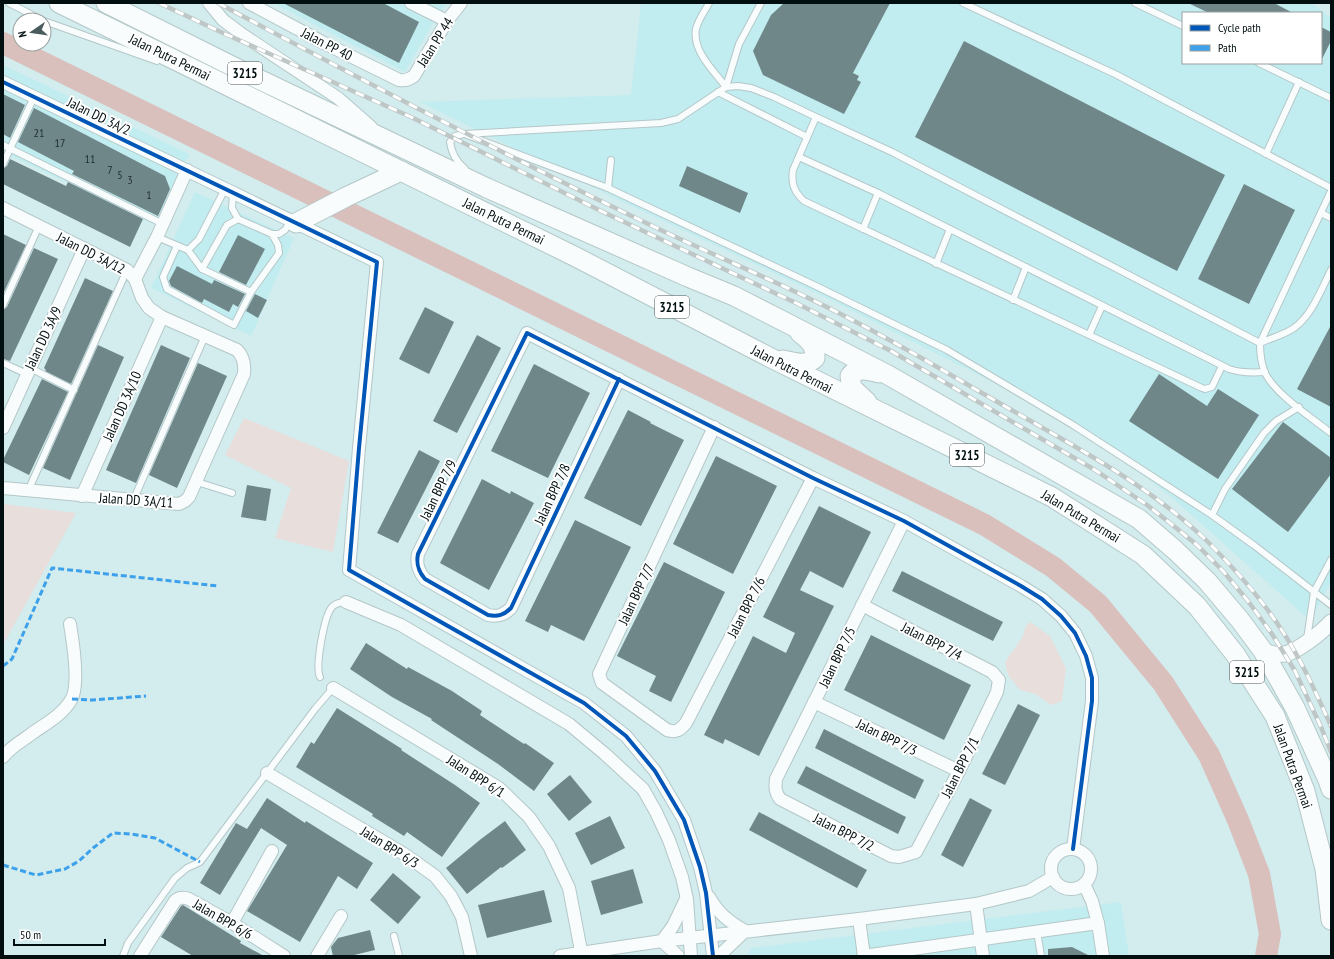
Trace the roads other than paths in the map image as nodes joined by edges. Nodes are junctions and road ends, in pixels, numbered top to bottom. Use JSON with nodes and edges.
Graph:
{"nodes":[{"id":1,"x":9,"y":3,"type":"edge"},
{"id":2,"x":60,"y":3,"type":"edge"},
{"id":3,"x":106,"y":3,"type":"edge"},
{"id":4,"x":248,"y":3,"type":"edge"},
{"id":5,"x":411,"y":3,"type":"edge"},
{"id":6,"x":461,"y":3,"type":"edge"},
{"id":7,"x":708,"y":3,"type":"edge"},
{"id":8,"x":761,"y":3,"type":"edge"},
{"id":9,"x":963,"y":3,"type":"edge"},
{"id":10,"x":1135,"y":3,"type":"edge"},
{"id":11,"x":209,"y":4,"type":"edge"},
{"id":12,"x":27,"y":12,"type":"edge"},
{"id":13,"x":447,"y":21,"type":"junction"},
{"id":14,"x":52,"y":23,"type":"edge"},
{"id":15,"x":1182,"y":26,"type":"edge"},
{"id":16,"x":162,"y":63,"type":"dead end"},
{"id":17,"x":1262,"y":64,"type":"edge"},
{"id":18,"x":169,"y":65,"type":"dead end"},
{"id":19,"x":407,"y":80,"type":"joint"},
{"id":20,"x":3,"y":82,"type":"edge"},
{"id":21,"x":1299,"y":82,"type":"junction"},
{"id":22,"x":228,"y":86,"type":"junction"},
{"id":23,"x":726,"y":87,"type":"junction"},
{"id":24,"x":718,"y":92,"type":"junction"},
{"id":25,"x":34,"y":97,"type":"junction"},
{"id":26,"x":1331,"y":98,"type":"edge"},
{"id":27,"x":816,"y":117,"type":"junction"},
{"id":28,"x":464,"y":134,"type":"junction"},
{"id":29,"x":807,"y":137,"type":"junction"},
{"id":30,"x":385,"y":140,"type":"junction"},
{"id":31,"x":3,"y":145,"type":"edge"},
{"id":32,"x":10,"y":148,"type":"junction"},
{"id":33,"x":1266,"y":154,"type":"junction"},
{"id":34,"x":799,"y":157,"type":"junction"},
{"id":35,"x":611,"y":160,"type":"dead end"},
{"id":36,"x":3,"y":164,"type":"edge"},
{"id":37,"x":187,"y":170,"type":"junction"},
{"id":38,"x":401,"y":171,"type":"junction"},
{"id":39,"x":487,"y":188,"type":"junction"},
{"id":40,"x":608,"y":188,"type":"junction"},
{"id":41,"x":1331,"y":190,"type":"edge"},
{"id":42,"x":229,"y":191,"type":"junction"},
{"id":43,"x":878,"y":192,"type":"junction"},
{"id":44,"x":3,"y":208,"type":"edge"},
{"id":45,"x":1321,"y":213,"type":"junction"},
{"id":46,"x":1331,"y":218,"type":"edge"},
{"id":47,"x":238,"y":220,"type":"junction"},
{"id":48,"x":299,"y":220,"type":"junction"},
{"id":49,"x":163,"y":224,"type":"junction"},
{"id":50,"x":39,"y":226,"type":"junction"},
{"id":51,"x":863,"y":229,"type":"junction"},
{"id":52,"x":950,"y":229,"type":"junction"},
{"id":53,"x":272,"y":234,"type":"junction"},
{"id":54,"x":157,"y":237,"type":"junction"},
{"id":55,"x":176,"y":246,"type":"junction"},
{"id":56,"x":84,"y":249,"type":"junction"},
{"id":57,"x":188,"y":250,"type":"junction"},
{"id":58,"x":936,"y":264,"type":"junction"},
{"id":59,"x":1026,"y":267,"type":"junction"},
{"id":60,"x":202,"y":269,"type":"junction"},
{"id":61,"x":1331,"y":270,"type":"edge"},
{"id":62,"x":131,"y":275,"type":"junction"},
{"id":63,"x":251,"y":292,"type":"junction"},
{"id":64,"x":1013,"y":300,"type":"junction"},
{"id":65,"x":3,"y":305,"type":"edge"},
{"id":66,"x":1102,"y":306,"type":"junction"},
{"id":67,"x":162,"y":317,"type":"junction"},
{"id":68,"x":781,"y":320,"type":"junction"},
{"id":69,"x":205,"y":336,"type":"junction"},
{"id":70,"x":1089,"y":336,"type":"junction"},
{"id":71,"x":1260,"y":343,"type":"junction"},
{"id":72,"x":769,"y":357,"type":"junction"},
{"id":73,"x":244,"y":360,"type":"joint"},
{"id":74,"x":3,"y":363,"type":"edge"},
{"id":75,"x":1222,"y":366,"type":"junction"},
{"id":76,"x":29,"y":371,"type":"junction"},
{"id":77,"x":1265,"y":372,"type":"junction"},
{"id":78,"x":888,"y":375,"type":"junction"},
{"id":79,"x":619,"y":379,"type":"junction"},
{"id":80,"x":74,"y":390,"type":"junction"},
{"id":81,"x":1299,"y":408,"type":"junction"},
{"id":82,"x":881,"y":413,"type":"junction"},
{"id":83,"x":714,"y":427,"type":"junction"},
{"id":84,"x":3,"y":428,"type":"edge"},
{"id":85,"x":1331,"y":433,"type":"edge"},
{"id":86,"x":813,"y":478,"type":"junction"},
{"id":87,"x":197,"y":482,"type":"junction"},
{"id":88,"x":3,"y":488,"type":"edge"},
{"id":89,"x":28,"y":491,"type":"junction"},
{"id":90,"x":232,"y":493,"type":"dead end"},
{"id":91,"x":82,"y":496,"type":"junction"},
{"id":92,"x":133,"y":500,"type":"junction"},
{"id":93,"x":1212,"y":515,"type":"junction"},
{"id":94,"x":904,"y":521,"type":"junction"},
{"id":95,"x":1331,"y":560,"type":"edge"},
{"id":96,"x":1314,"y":592,"type":"junction"},
{"id":97,"x":346,"y":602,"type":"joint"},
{"id":98,"x":862,"y":605,"type":"junction"},
{"id":99,"x":1331,"y":605,"type":"edge"},
{"id":100,"x":501,"y":615,"type":"joint"},
{"id":101,"x":1331,"y":622,"type":"edge"},
{"id":102,"x":70,"y":624,"type":"dead end"},
{"id":103,"x":1306,"y":643,"type":"junction"},
{"id":104,"x":1263,"y":651,"type":"junction"},
{"id":105,"x":320,"y":677,"type":"dead end"},
{"id":106,"x":999,"y":680,"type":"joint"},
{"id":107,"x":333,"y":688,"type":"joint"},
{"id":108,"x":814,"y":702,"type":"junction"},
{"id":109,"x":673,"y":732,"type":"joint"},
{"id":110,"x":3,"y":757,"type":"edge"},
{"id":111,"x":959,"y":772,"type":"junction"},
{"id":112,"x":267,"y":773,"type":"junction"},
{"id":113,"x":1331,"y":789,"type":"edge"},
{"id":114,"x":776,"y":793,"type":"joint"},
{"id":115,"x":1073,"y":849,"type":"junction"},
{"id":116,"x":272,"y":851,"type":"dead end"},
{"id":117,"x":916,"y":852,"type":"joint"},
{"id":118,"x":1053,"y":877,"type":"junction"},
{"id":119,"x":1084,"y":884,"type":"junction"},
{"id":120,"x":706,"y":893,"type":"junction"},
{"id":121,"x":687,"y":899,"type":"junction"},
{"id":122,"x":976,"y":904,"type":"junction"},
{"id":123,"x":341,"y":916,"type":"dead end"},
{"id":124,"x":859,"y":919,"type":"junction"},
{"id":125,"x":1331,"y":920,"type":"edge"},
{"id":126,"x":1098,"y":922,"type":"junction"},
{"id":127,"x":232,"y":923,"type":"junction"},
{"id":128,"x":745,"y":931,"type":"junction"},
{"id":129,"x":1037,"y":931,"type":"junction"},
{"id":130,"x":711,"y":935,"type":"junction"},
{"id":131,"x":394,"y":936,"type":"dead end"},
{"id":132,"x":690,"y":938,"type":"junction"},
{"id":133,"x":981,"y":939,"type":"junction"},
{"id":134,"x":662,"y":941,"type":"junction"},
{"id":135,"x":925,"y":952,"type":"edge"},
{"id":136,"x":582,"y":954,"type":"edge"},
{"id":137,"x":123,"y":956,"type":"edge"},
{"id":138,"x":140,"y":956,"type":"edge"},
{"id":139,"x":284,"y":956,"type":"edge"},
{"id":140,"x":317,"y":956,"type":"edge"},
{"id":141,"x":399,"y":956,"type":"edge"},
{"id":142,"x":471,"y":956,"type":"edge"},
{"id":143,"x":560,"y":956,"type":"edge"},
{"id":144,"x":678,"y":956,"type":"edge"},
{"id":145,"x":692,"y":956,"type":"edge"},
{"id":146,"x":713,"y":956,"type":"edge"},
{"id":147,"x":720,"y":956,"type":"edge"},
{"id":148,"x":864,"y":956,"type":"edge"},
{"id":149,"x":983,"y":956,"type":"edge"},
{"id":150,"x":1041,"y":956,"type":"edge"},
{"id":151,"x":1103,"y":956,"type":"edge"}],
"edges":[{"from":1,"to":12,"type":"lane"},
{"from":2,"to":22,"type":"main road","name":"Jalan Putra Permai","number":"3215"},
{"from":3,"to":30,"type":"main road","name":"Jalan Putra Permai","number":"3215"},
{"from":4,"to":19,"type":"street","name":"Jalan PP 40"},
{"from":5,"to":13,"type":"street"},
{"from":6,"to":13,"type":"street","name":"Jalan PP 44"},
{"from":7,"to":23,"type":"lane"},
{"from":8,"to":23,"type":"lane"},
{"from":9,"to":33,"type":"lane"},
{"from":10,"to":15,"type":"lane"},
{"from":11,"to":30,"type":"street"},
{"from":13,"to":19,"type":"street","name":"Jalan PP 44"},
{"from":14,"to":16,"type":"lane"},
{"from":17,"to":21,"type":"lane"},
{"from":18,"to":22,"type":"lane"},
{"from":20,"to":25,"type":"street","name":"Jalan DD 3A/2"},
{"from":21,"to":26,"type":"lane"},
{"from":21,"to":33,"type":"lane"},
{"from":22,"to":38,"type":"main road","name":"Jalan Putra Permai","number":"3215"},
{"from":23,"to":24,"type":"lane"},
{"from":23,"to":27,"type":"lane"},
{"from":24,"to":28,"type":"lane"},
{"from":24,"to":29,"type":"lane"},
{"from":25,"to":32,"type":"lane"},
{"from":25,"to":37,"type":"street","name":"Jalan DD 3A/2"},
{"from":27,"to":29,"type":"lane"},
{"from":27,"to":71,"type":"lane"},
{"from":28,"to":39,"type":"lane"},
{"from":28,"to":40,"type":"lane"},
{"from":29,"to":34,"type":"lane"},
{"from":30,"to":39,"type":"main road","name":"Jalan Putra Permai","number":"3215"},
{"from":31,"to":32,"type":"lane"},
{"from":32,"to":36,"type":"lane"},
{"from":32,"to":49,"type":"lane"},
{"from":33,"to":41,"type":"lane"},
{"from":34,"to":43,"type":"lane"},
{"from":34,"to":51,"type":"lane"},
{"from":35,"to":40,"type":"lane"},
{"from":37,"to":42,"type":"street","name":"Jalan DD 3A/2"},
{"from":37,"to":49,"type":"street"},
{"from":38,"to":48,"type":"main road"},
{"from":38,"to":72,"type":"main road","name":"Jalan Putra Permai","number":"3215"},
{"from":39,"to":68,"type":"main road","name":"Jalan Putra Permai","number":"3215"},
{"from":40,"to":93,"type":"lane"},
{"from":41,"to":45,"type":"lane"},
{"from":42,"to":47,"type":"lane"},
{"from":42,"to":48,"type":"street","name":"Jalan DD 3A/2"},
{"from":42,"to":57,"type":"lane"},
{"from":43,"to":51,"type":"lane"},
{"from":43,"to":52,"type":"lane"},
{"from":44,"to":50,"type":"street","name":"Jalan DD 3A/12"},
{"from":45,"to":46,"type":"lane"},
{"from":45,"to":71,"type":"lane"},
{"from":47,"to":53,"type":"lane"},
{"from":47,"to":60,"type":"lane"},
{"from":48,"to":53,"type":"lane"},
{"from":48,"to":120,"type":"street","name":"Jalan DD 3A/2"},
{"from":49,"to":54,"type":"street"},
{"from":50,"to":56,"type":"street","name":"Jalan DD 3A/12"},
{"from":50,"to":65,"type":"lane"},
{"from":51,"to":58,"type":"lane"},
{"from":52,"to":58,"type":"lane"},
{"from":52,"to":59,"type":"lane"},
{"from":53,"to":63,"type":"lane"},
{"from":54,"to":55,"type":"lane"},
{"from":54,"to":62,"type":"street"},
{"from":55,"to":57,"type":"lane"},
{"from":55,"to":63,"type":"lane"},
{"from":56,"to":62,"type":"street","name":"Jalan DD 3A/12"},
{"from":56,"to":76,"type":"street","name":"Jalan DD 3A/9"},
{"from":57,"to":60,"type":"lane"},
{"from":58,"to":64,"type":"lane"},
{"from":59,"to":64,"type":"lane"},
{"from":59,"to":66,"type":"lane"},
{"from":60,"to":63,"type":"lane"},
{"from":61,"to":71,"type":"lane"},
{"from":62,"to":67,"type":"street","name":"Jalan DD 3A/12"},
{"from":62,"to":80,"type":"lane"},
{"from":64,"to":70,"type":"lane"},
{"from":66,"to":70,"type":"lane"},
{"from":66,"to":75,"type":"lane"},
{"from":67,"to":69,"type":"street","name":"Jalan DD 3A/12"},
{"from":67,"to":91,"type":"street","name":"Jalan DD 3A/10"},
{"from":68,"to":72,"type":"main road"},
{"from":68,"to":78,"type":"main road","name":"Jalan Putra Permai","number":"3215"},
{"from":69,"to":73,"type":"street","name":"Jalan DD 3A/12"},
{"from":69,"to":92,"type":"lane"},
{"from":70,"to":75,"type":"lane"},
{"from":71,"to":77,"type":"lane"},
{"from":72,"to":82,"type":"main road","name":"Jalan Putra Permai","number":"3215"},
{"from":73,"to":87,"type":"street","name":"Jalan DD 3A/11"},
{"from":74,"to":76,"type":"lane"},
{"from":75,"to":77,"type":"lane"},
{"from":76,"to":80,"type":"lane"},
{"from":76,"to":84,"type":"street","name":"Jalan DD 3A/9"},
{"from":77,"to":81,"type":"lane"},
{"from":78,"to":82,"type":"main road"},
{"from":78,"to":104,"type":"main road","name":"Jalan Putra Permai","number":"3215"},
{"from":79,"to":83,"type":"street"},
{"from":79,"to":100,"type":"street","name":"Jalan BPP 7/8"},
{"from":79,"to":100,"type":"street","name":"Jalan BPP 7/9"},
{"from":80,"to":89,"type":"lane"},
{"from":81,"to":85,"type":"lane"},
{"from":81,"to":93,"type":"lane"},
{"from":82,"to":125,"type":"main road","name":"Jalan Putra Permai","number":"3215"},
{"from":83,"to":86,"type":"street"},
{"from":83,"to":109,"type":"street","name":"Jalan BPP 7/7"},
{"from":86,"to":94,"type":"street"},
{"from":86,"to":109,"type":"street","name":"Jalan BPP 7/6"},
{"from":87,"to":90,"type":"lane"},
{"from":87,"to":92,"type":"street","name":"Jalan DD 3A/11"},
{"from":88,"to":89,"type":"street","name":"Jalan DD 3A/11"},
{"from":89,"to":91,"type":"street","name":"Jalan DD 3A/11"},
{"from":91,"to":92,"type":"street","name":"Jalan DD 3A/11"},
{"from":93,"to":96,"type":"lane"},
{"from":94,"to":98,"type":"street","name":"Jalan BPP 7/5"},
{"from":94,"to":115,"type":"street"},
{"from":95,"to":96,"type":"lane"},
{"from":96,"to":99,"type":"lane"},
{"from":96,"to":103,"type":"lane"},
{"from":97,"to":105,"type":"lane"},
{"from":97,"to":121,"type":"street"},
{"from":98,"to":106,"type":"street","name":"Jalan BPP 7/4"},
{"from":98,"to":108,"type":"street","name":"Jalan BPP 7/5"},
{"from":101,"to":103,"type":"street"},
{"from":102,"to":110,"type":"street"},
{"from":103,"to":104,"type":"street"},
{"from":104,"to":113,"type":"main road","name":"Jalan Putra Permai","number":"3215"},
{"from":106,"to":111,"type":"street","name":"Jalan BPP 7/1"},
{"from":107,"to":112,"type":"lane"},
{"from":107,"to":136,"type":"street","name":"Jalan BPP 6/1"},
{"from":108,"to":111,"type":"street","name":"Jalan BPP 7/3"},
{"from":108,"to":114,"type":"street","name":"Jalan BPP 7/5"},
{"from":111,"to":117,"type":"street","name":"Jalan BPP 7/1"},
{"from":112,"to":137,"type":"lane"},
{"from":112,"to":142,"type":"street","name":"Jalan BPP 6/3"},
{"from":114,"to":117,"type":"street","name":"Jalan BPP 7/2"},
{"from":115,"to":118,"type":"street"},
{"from":115,"to":119,"type":"street"},
{"from":116,"to":127,"type":"street"},
{"from":118,"to":119,"type":"street"},
{"from":118,"to":122,"type":"street"},
{"from":119,"to":126,"type":"street"},
{"from":120,"to":128,"type":"street"},
{"from":120,"to":130,"type":"street"},
{"from":121,"to":132,"type":"street"},
{"from":121,"to":134,"type":"street"},
{"from":122,"to":124,"type":"street"},
{"from":122,"to":133,"type":"street"},
{"from":123,"to":140,"type":"street"},
{"from":124,"to":128,"type":"street"},
{"from":124,"to":148,"type":"street"},
{"from":126,"to":129,"type":"street"},
{"from":126,"to":151,"type":"street"},
{"from":127,"to":138,"type":"street","name":"Jalan BPP 6/6"},
{"from":127,"to":139,"type":"street","name":"Jalan BPP 6/6"},
{"from":128,"to":130,"type":"street"},
{"from":128,"to":147,"type":"street"},
{"from":129,"to":133,"type":"street"},
{"from":129,"to":150,"type":"lane"},
{"from":130,"to":132,"type":"street"},
{"from":130,"to":146,"type":"street"},
{"from":131,"to":141,"type":"lane"},
{"from":132,"to":134,"type":"street"},
{"from":132,"to":145,"type":"street"},
{"from":133,"to":135,"type":"street"},
{"from":133,"to":149,"type":"street"},
{"from":134,"to":136,"type":"street"},
{"from":134,"to":144,"type":"street"},
{"from":135,"to":148,"type":"street"},
{"from":136,"to":143,"type":"street"}]}
